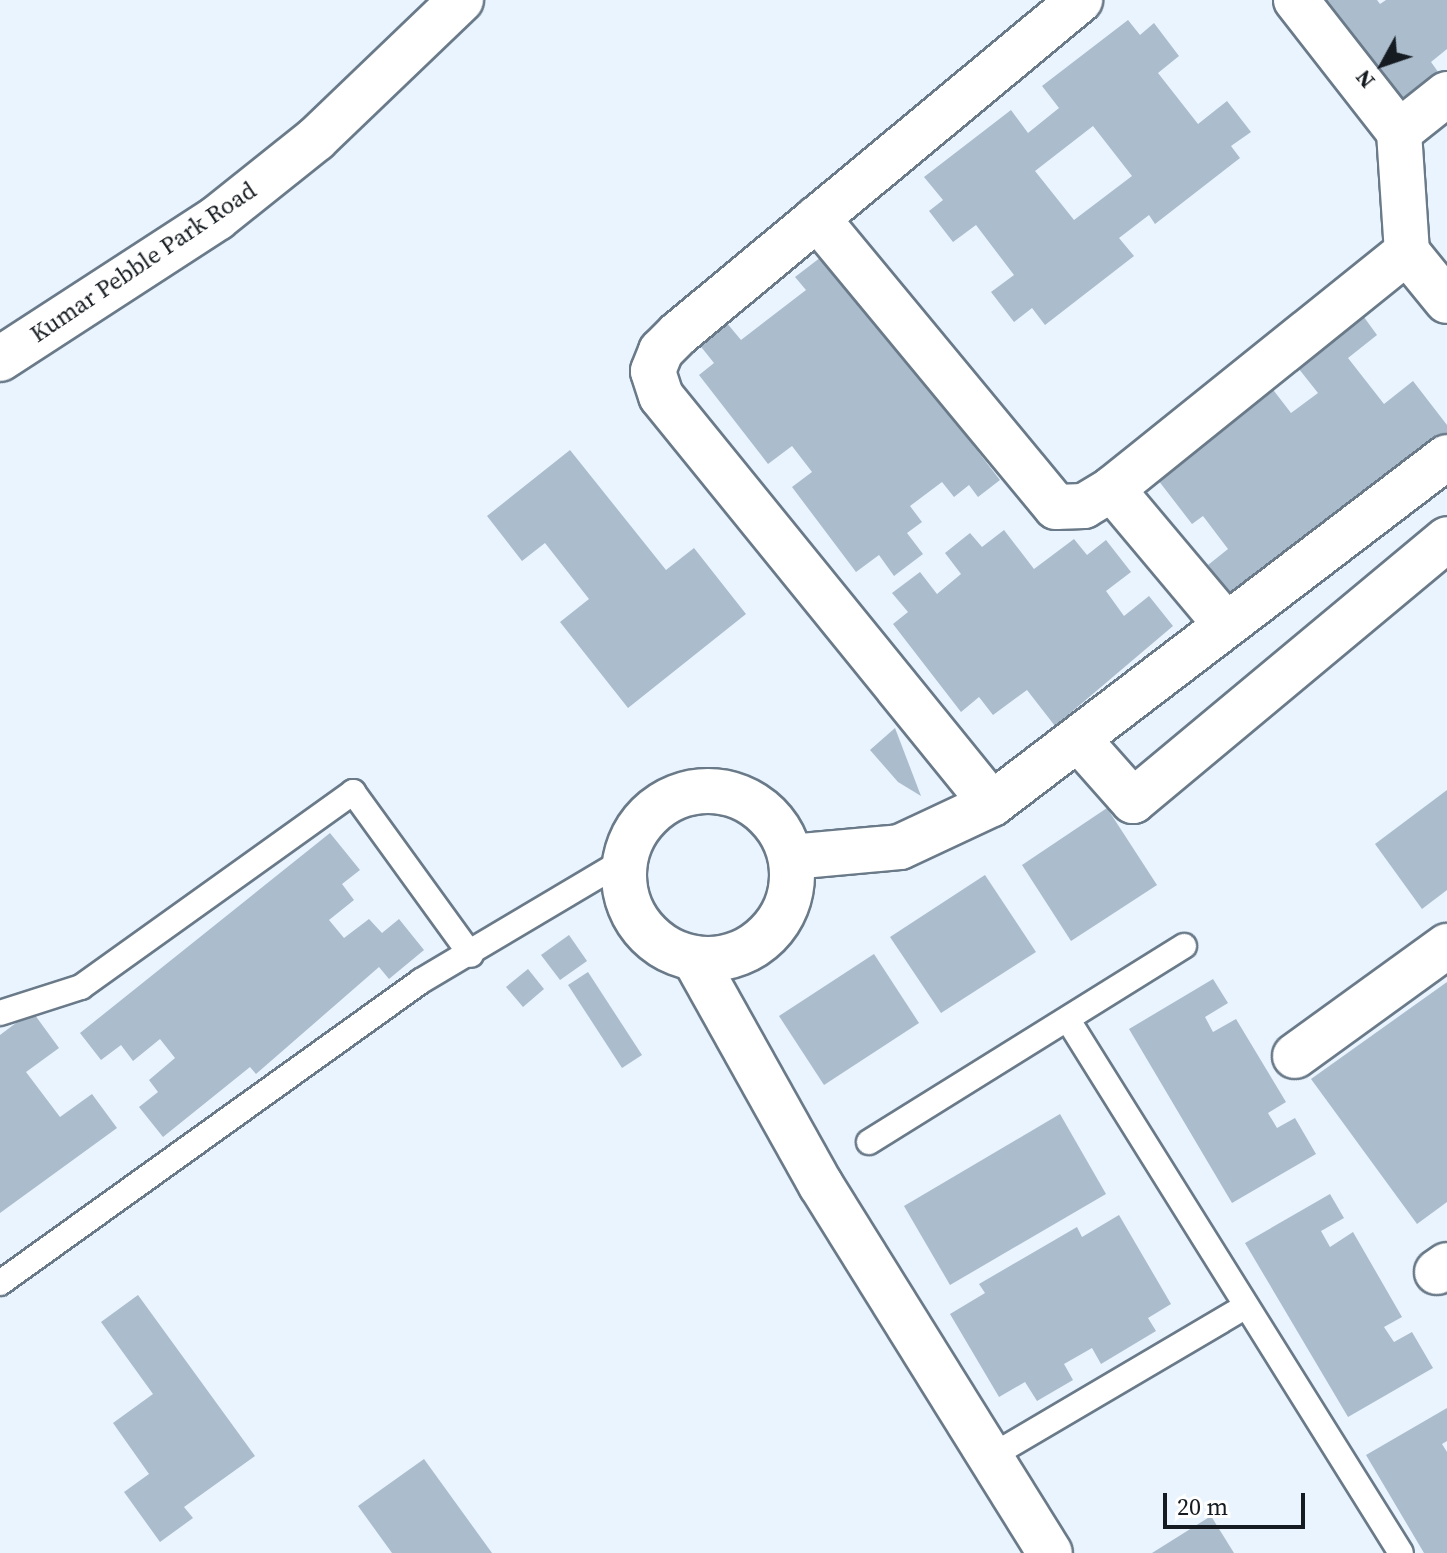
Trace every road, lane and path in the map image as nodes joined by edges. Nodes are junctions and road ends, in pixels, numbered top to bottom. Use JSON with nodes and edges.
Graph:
{"nodes":[{"id":1,"x":1080,"y":0,"type":"edge"},
{"id":2,"x":1296,"y":0,"type":"edge"},
{"id":3,"x":445,"y":5,"type":"edge"},
{"id":4,"x":1447,"y":94,"type":"edge"},
{"id":5,"x":1399,"y":132,"type":"junction"},
{"id":6,"x":817,"y":218,"type":"junction"},
{"id":7,"x":1407,"y":252,"type":"junction"},
{"id":8,"x":1447,"y":301,"type":"edge"},
{"id":9,"x":0,"y":359,"type":"edge"},
{"id":10,"x":1447,"y":457,"type":"edge"},
{"id":11,"x":1112,"y":489,"type":"junction"},
{"id":12,"x":1447,"y":539,"type":"edge"},
{"id":13,"x":1226,"y":625,"type":"junction"},
{"id":14,"x":1078,"y":739,"type":"junction"},
{"id":15,"x":992,"y":804,"type":"junction"},
{"id":16,"x":791,"y":857,"type":"junction"},
{"id":17,"x":625,"y":860,"type":"junction"},
{"id":18,"x":1184,"y":946,"type":"dead end"},
{"id":19,"x":1447,"y":946,"type":"edge"},
{"id":20,"x":471,"y":955,"type":"junction"},
{"id":21,"x":694,"y":958,"type":"junction"},
{"id":22,"x":0,"y":1013,"type":"edge"},
{"id":23,"x":1068,"y":1020,"type":"junction"},
{"id":24,"x":1295,"y":1056,"type":"dead end"},
{"id":25,"x":869,"y":1142,"type":"dead end"},
{"id":26,"x":0,"y":1283,"type":"edge"},
{"id":27,"x":1246,"y":1306,"type":"junction"},
{"id":28,"x":990,"y":1457,"type":"junction"},
{"id":29,"x":1050,"y":1553,"type":"edge"},
{"id":30,"x":1401,"y":1553,"type":"edge"}],
"edges":[{"from":1,"to":6,"type":"street"},
{"from":2,"to":5,"type":"street"},
{"from":3,"to":9,"type":"street","name":"Kumar Pebble Park Road"},
{"from":4,"to":5,"type":"street"},
{"from":5,"to":7,"type":"street"},
{"from":6,"to":11,"type":"street"},
{"from":6,"to":15,"type":"street"},
{"from":7,"to":8,"type":"street"},
{"from":7,"to":11,"type":"street"},
{"from":10,"to":13,"type":"street"},
{"from":11,"to":13,"type":"street"},
{"from":12,"to":14,"type":"street"},
{"from":13,"to":14,"type":"street"},
{"from":14,"to":15,"type":"street"},
{"from":15,"to":16,"type":"street"},
{"from":16,"to":17,"type":"street"},
{"from":16,"to":21,"type":"street"},
{"from":17,"to":20,"type":"lane"},
{"from":17,"to":21,"type":"street"},
{"from":18,"to":23,"type":"lane"},
{"from":19,"to":24,"type":"street"},
{"from":20,"to":22,"type":"lane"},
{"from":20,"to":26,"type":"lane"},
{"from":21,"to":28,"type":"street"},
{"from":23,"to":25,"type":"lane"},
{"from":23,"to":27,"type":"lane"},
{"from":27,"to":28,"type":"lane"},
{"from":27,"to":30,"type":"lane"},
{"from":28,"to":29,"type":"street"}]}
